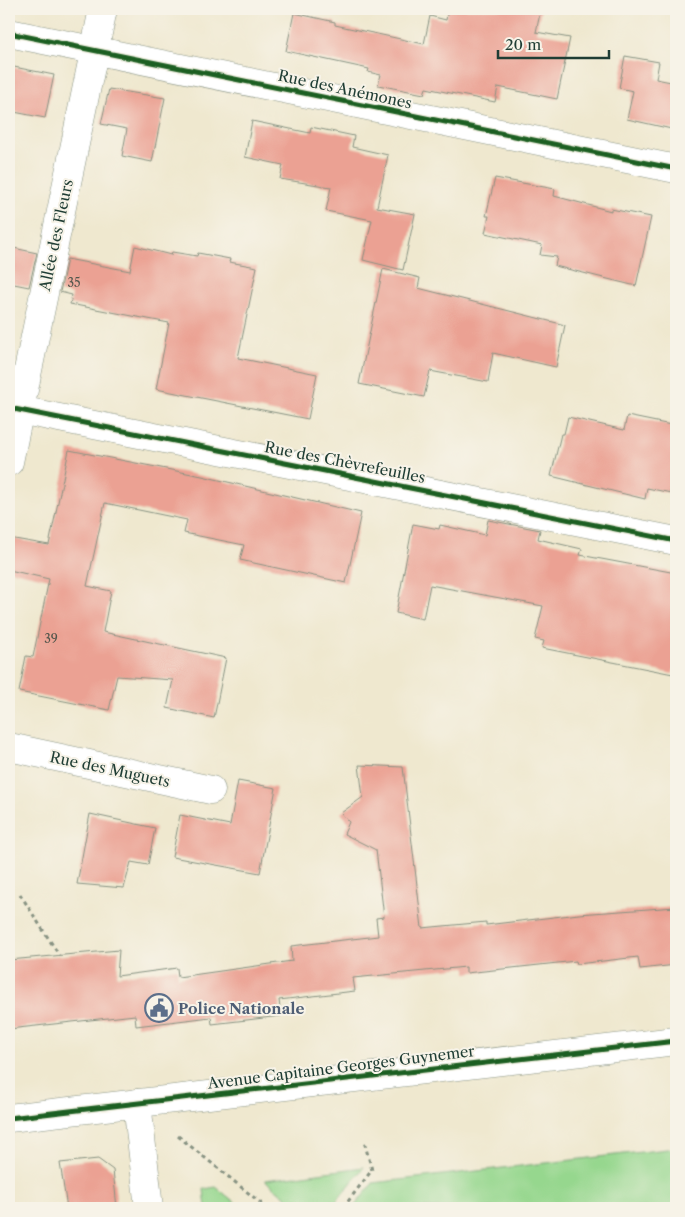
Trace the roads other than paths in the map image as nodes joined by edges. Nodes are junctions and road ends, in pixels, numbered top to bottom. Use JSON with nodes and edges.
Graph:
{"nodes":[{"id":1,"x":103,"y":9,"type":"edge"},
{"id":2,"x":9,"y":33,"type":"edge"},
{"id":3,"x":94,"y":50,"type":"junction"},
{"id":4,"x":676,"y":170,"type":"edge"},
{"id":5,"x":14,"y":409,"type":"edge"},
{"id":6,"x":9,"y":462,"type":"edge"},
{"id":7,"x":676,"y":541,"type":"edge"},
{"id":8,"x":9,"y":747,"type":"edge"},
{"id":9,"x":211,"y":790,"type":"dead end"},
{"id":10,"x":676,"y":1041,"type":"edge"},
{"id":11,"x":137,"y":1103,"type":"junction"},
{"id":12,"x":9,"y":1118,"type":"edge"},
{"id":13,"x":149,"y":1208,"type":"edge"}],
"edges":[{"from":1,"to":3,"type":"street","name":"Allée des Fleurs"},
{"from":2,"to":3,"type":"street","name":"Rue des Anémones"},
{"from":3,"to":4,"type":"street","name":"Rue des Anémones"},
{"from":3,"to":5,"type":"street","name":"Allée des Fleurs"},
{"from":5,"to":6,"type":"street","name":"Allée des Fleurs"},
{"from":5,"to":7,"type":"street","name":"Rue des Chèvrefeuilles"},
{"from":8,"to":9,"type":"street","name":"Rue des Muguets"},
{"from":10,"to":11,"type":"street","name":"Avenue Capitaine Georges Guynemer"},
{"from":11,"to":12,"type":"street","name":"Avenue Capitaine Georges Guynemer"},
{"from":11,"to":13,"type":"street"}]}
